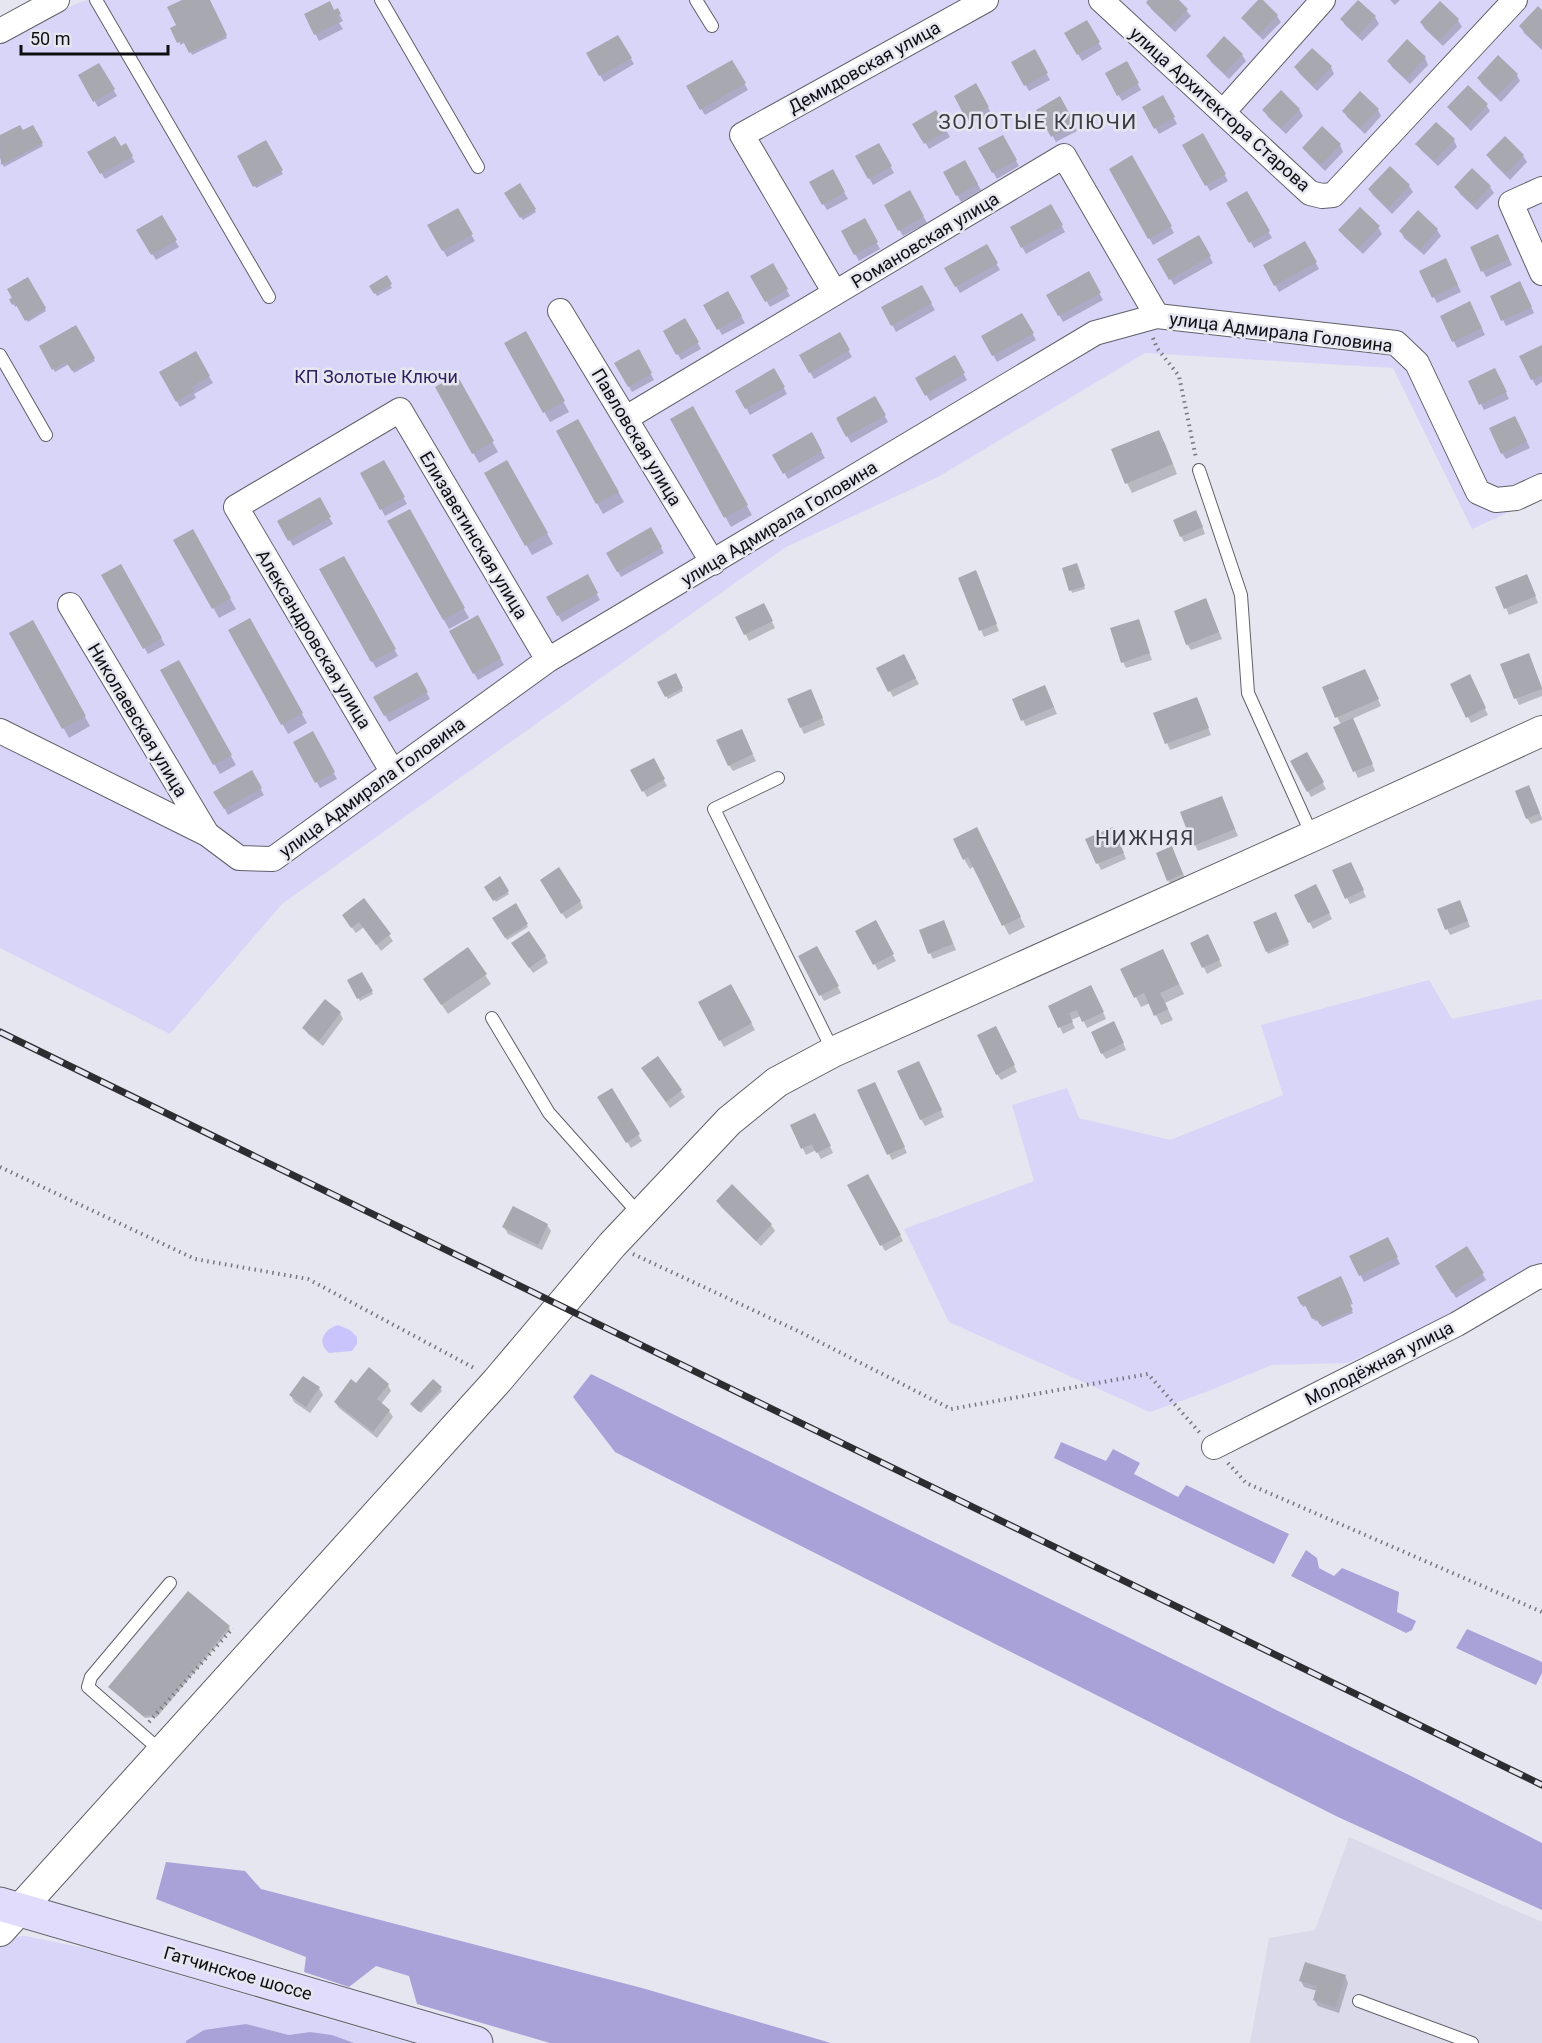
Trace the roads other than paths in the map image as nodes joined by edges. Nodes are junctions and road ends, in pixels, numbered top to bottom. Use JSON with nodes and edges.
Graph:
{"nodes":[{"id":1,"x":57,"y":0,"type":"edge"},
{"id":2,"x":96,"y":0,"type":"edge"},
{"id":3,"x":381,"y":0,"type":"edge"},
{"id":4,"x":696,"y":0,"type":"edge"},
{"id":5,"x":986,"y":0,"type":"edge"},
{"id":6,"x":1101,"y":0,"type":"edge"},
{"id":7,"x":1323,"y":0,"type":"edge"},
{"id":8,"x":1515,"y":0,"type":"edge"},
{"id":9,"x":712,"y":26,"type":"dead end"},
{"id":10,"x":0,"y":31,"type":"edge"},
{"id":11,"x":1223,"y":112,"type":"junction"},
{"id":12,"x":478,"y":167,"type":"dead end"},
{"id":13,"x":1542,"y":189,"type":"edge"},
{"id":14,"x":1542,"y":273,"type":"edge"},
{"id":15,"x":835,"y":293,"type":"junction"},
{"id":16,"x":268,"y":297,"type":"dead end"},
{"id":17,"x":560,"y":311,"type":"dead end"},
{"id":18,"x":1151,"y":318,"type":"junction"},
{"id":19,"x":0,"y":355,"type":"edge"},
{"id":20,"x":626,"y":418,"type":"junction"},
{"id":21,"x":46,"y":435,"type":"dead end"},
{"id":22,"x":1199,"y":470,"type":"road end"},
{"id":23,"x":1542,"y":486,"type":"edge"},
{"id":24,"x":236,"y":507,"type":"joint"},
{"id":25,"x":713,"y":563,"type":"junction"},
{"id":26,"x":70,"y":605,"type":"dead end"},
{"id":27,"x":548,"y":660,"type":"junction"},
{"id":28,"x":0,"y":731,"type":"edge"},
{"id":29,"x":1542,"y":731,"type":"edge"},
{"id":30,"x":392,"y":771,"type":"junction"},
{"id":31,"x":778,"y":778,"type":"dead end"},
{"id":32,"x":207,"y":834,"type":"junction"},
{"id":33,"x":1313,"y":836,"type":"junction"},
{"id":34,"x":492,"y":1018,"type":"dead end"},
{"id":35,"x":833,"y":1052,"type":"junction"},
{"id":36,"x":640,"y":1215,"type":"junction"},
{"id":37,"x":1542,"y":1276,"type":"edge"},
{"id":38,"x":1214,"y":1448,"type":"road end"},
{"id":39,"x":170,"y":1583,"type":"dead end"},
{"id":40,"x":161,"y":1751,"type":"junction"},
{"id":41,"x":6,"y":1915,"type":"edge"},
{"id":42,"x":1359,"y":2001,"type":"dead end"},
{"id":43,"x":476,"y":2043,"type":"edge"},
{"id":44,"x":1472,"y":2043,"type":"edge"}],
"edges":[{"from":1,"to":10,"type":"street"},
{"from":2,"to":16,"type":"lane"},
{"from":3,"to":12,"type":"lane"},
{"from":4,"to":9,"type":"lane"},
{"from":5,"to":15,"type":"street","name":"Демидовская улица"},
{"from":6,"to":11,"type":"street","name":"улица Архитектора Старова"},
{"from":7,"to":11,"type":"street"},
{"from":8,"to":11,"type":"street","name":"улица Архитектора Старова"},
{"from":13,"to":14,"type":"street"},
{"from":15,"to":18,"type":"street","name":"Романовская улица"},
{"from":15,"to":20,"type":"street","name":"Романовская улица"},
{"from":17,"to":20,"type":"street","name":"Павловская улица"},
{"from":18,"to":23,"type":"street","name":"улица Адмирала Головина"},
{"from":18,"to":25,"type":"street","name":"улица Адмирала Головина"},
{"from":19,"to":21,"type":"lane"},
{"from":20,"to":25,"type":"street","name":"Павловская улица"},
{"from":22,"to":33,"type":"lane"},
{"from":24,"to":27,"type":"street","name":"Елизаветинская улица"},
{"from":24,"to":30,"type":"street","name":"Александровская улица"},
{"from":25,"to":27,"type":"street","name":"улица Адмирала Головина"},
{"from":26,"to":32,"type":"street","name":"Николаевская улица"},
{"from":27,"to":30,"type":"street","name":"улица Адмирала Головина"},
{"from":28,"to":32,"type":"street","name":"улица Адмирала Головина"},
{"from":29,"to":33,"type":"street"},
{"from":30,"to":32,"type":"street","name":"улица Адмирала Головина"},
{"from":31,"to":35,"type":"lane"},
{"from":33,"to":35,"type":"street"},
{"from":34,"to":36,"type":"lane"},
{"from":35,"to":36,"type":"street"},
{"from":36,"to":40,"type":"street"},
{"from":37,"to":38,"type":"street","name":"Молодёжная улица"},
{"from":39,"to":40,"type":"lane"},
{"from":40,"to":41,"type":"street"},
{"from":41,"to":43,"type":"main road","name":"Гатчинское шоссе"},
{"from":42,"to":44,"type":"lane"}]}
